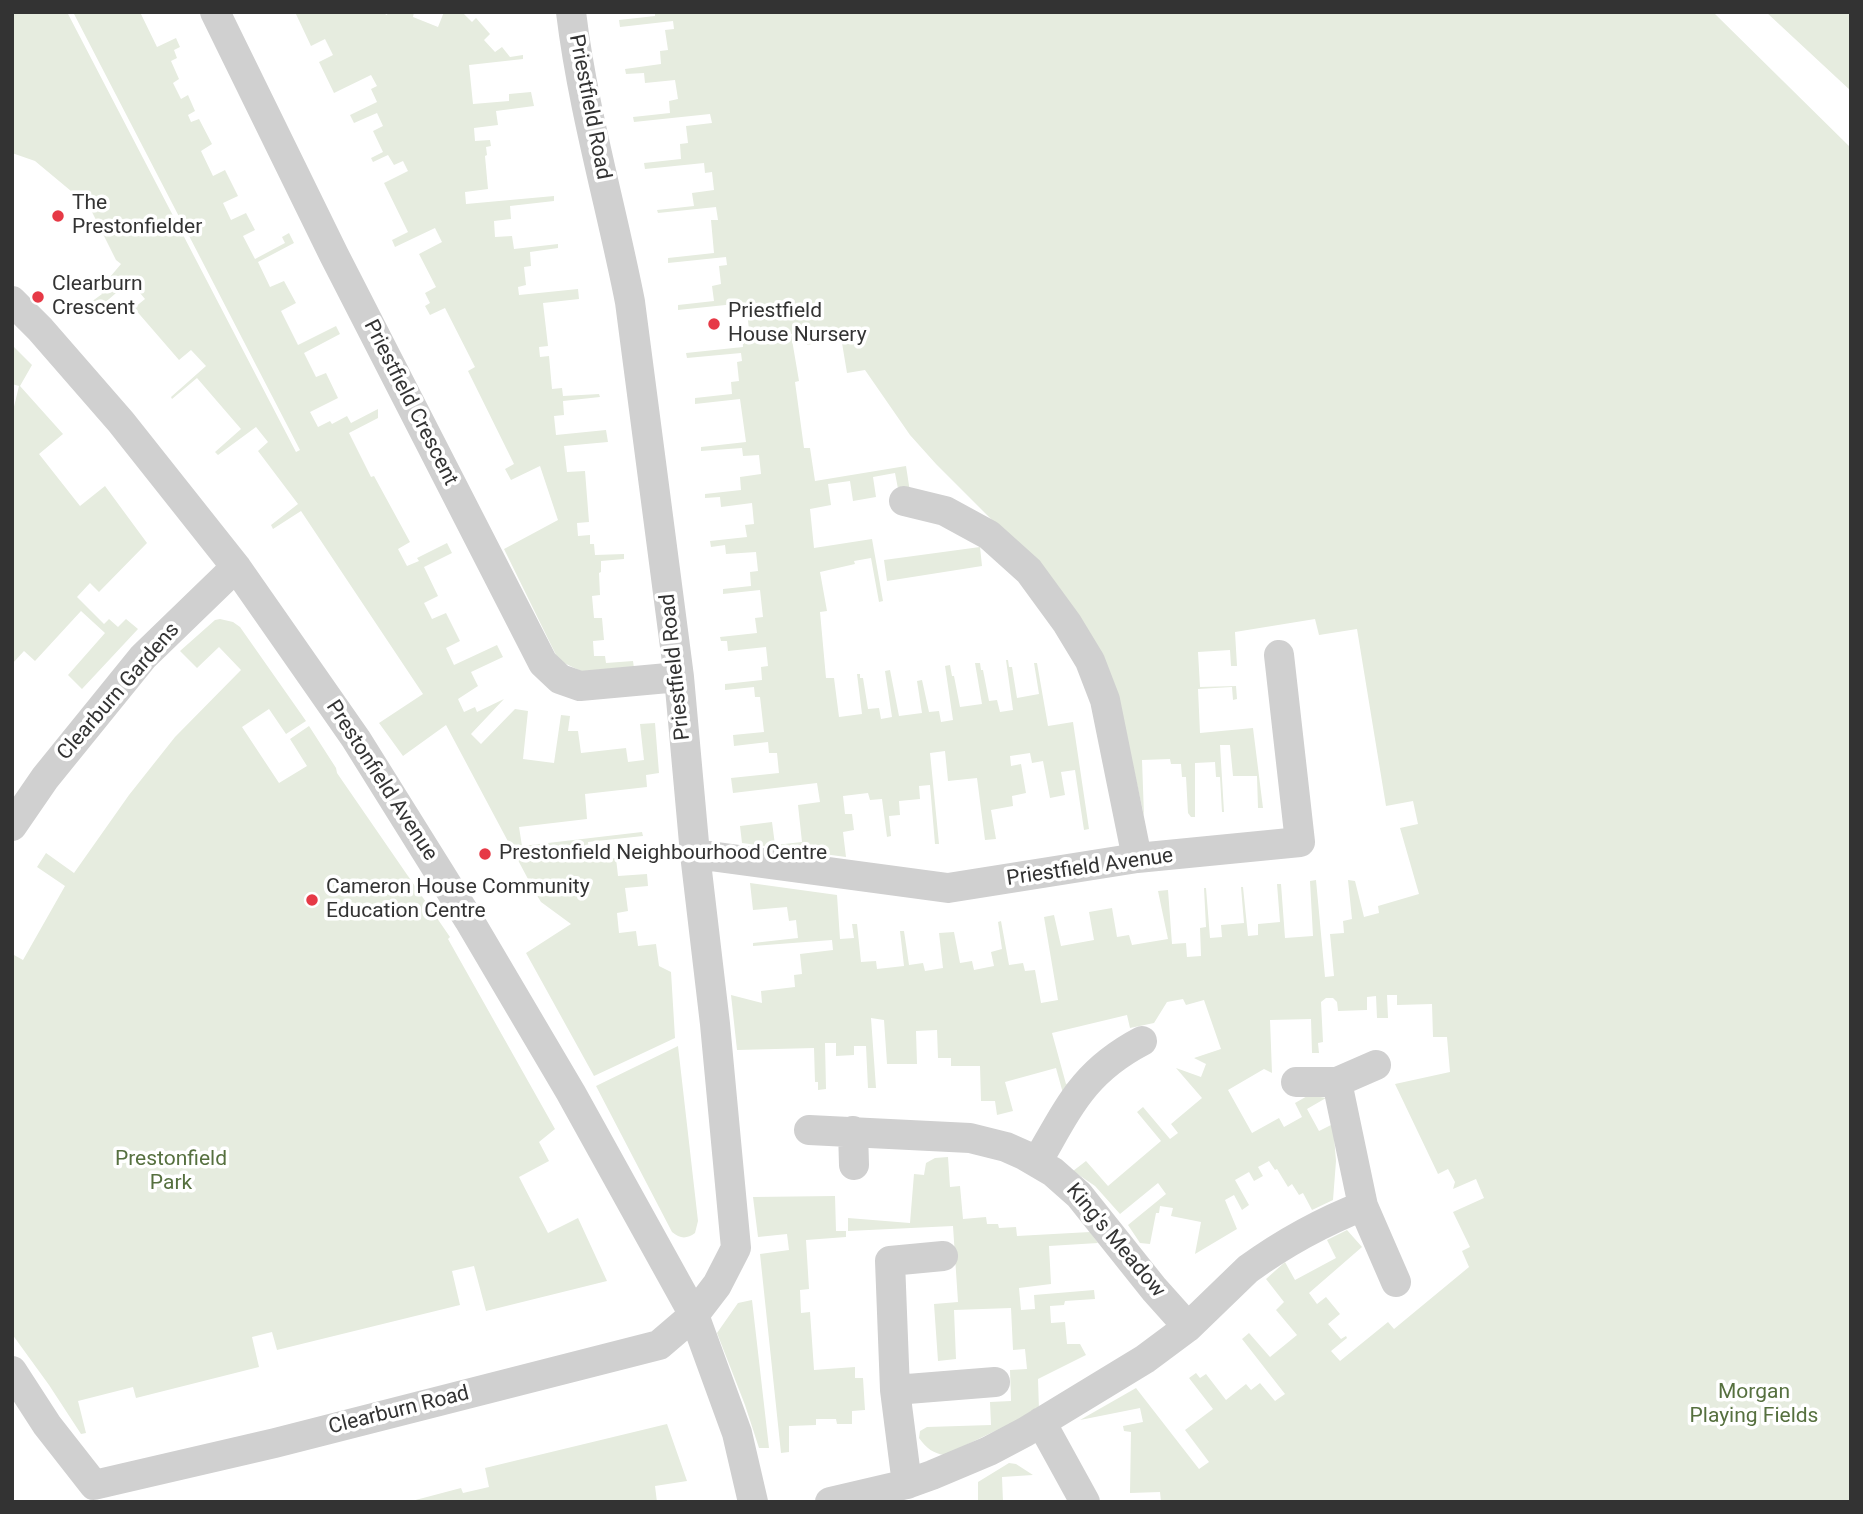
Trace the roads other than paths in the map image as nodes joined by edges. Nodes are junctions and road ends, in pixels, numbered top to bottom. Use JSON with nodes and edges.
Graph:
{"nodes":[{"id":1,"x":215,"y":12,"type":"edge"},
{"id":2,"x":571,"y":12,"type":"edge"},
{"id":3,"x":12,"y":301,"type":"edge"},
{"id":4,"x":904,"y":500,"type":"dead end"},
{"id":5,"x":236,"y":567,"type":"junction"},
{"id":6,"x":1279,"y":655,"type":"dead end"},
{"id":7,"x":680,"y":677,"type":"junction"},
{"id":8,"x":12,"y":826,"type":"edge"},
{"id":9,"x":695,"y":855,"type":"junction"},
{"id":10,"x":1137,"y":858,"type":"junction"},
{"id":11,"x":1142,"y":1041,"type":"dead end"},
{"id":12,"x":1376,"y":1065,"type":"dead end"},
{"id":13,"x":1296,"y":1082,"type":"dead end"},
{"id":14,"x":1337,"y":1082,"type":"junction"},
{"id":15,"x":809,"y":1130,"type":"dead end"},
{"id":16,"x":853,"y":1131,"type":"junction"},
{"id":17,"x":1037,"y":1162,"type":"junction"},
{"id":18,"x":854,"y":1165,"type":"dead end"},
{"id":19,"x":1363,"y":1206,"type":"junction"},
{"id":20,"x":943,"y":1256,"type":"dead end"},
{"id":21,"x":1396,"y":1282,"type":"dead end"},
{"id":22,"x":694,"y":1315,"type":"junction"},
{"id":23,"x":1188,"y":1326,"type":"junction"},
{"id":24,"x":12,"y":1371,"type":"edge"},
{"id":25,"x":995,"y":1382,"type":"dead end"},
{"id":26,"x":895,"y":1390,"type":"junction"},
{"id":27,"x":1041,"y":1422,"type":"junction"},
{"id":28,"x":907,"y":1484,"type":"junction"},
{"id":29,"x":752,"y":1502,"type":"edge"},
{"id":30,"x":830,"y":1502,"type":"edge"},
{"id":31,"x":1086,"y":1502,"type":"edge"}],
"edges":[{"from":1,"to":7,"type":"street","name":"Priestfield Crescent"},
{"from":2,"to":7,"type":"street","name":"Priestfield Road"},
{"from":3,"to":5,"type":"street","name":"Prestonfield Avenue"},
{"from":4,"to":10,"type":"street"},
{"from":5,"to":8,"type":"street","name":"Clearburn Gardens"},
{"from":5,"to":22,"type":"street","name":"Prestonfield Avenue"},
{"from":6,"to":10,"type":"street","name":"Priestfield Avenue"},
{"from":7,"to":9,"type":"street","name":"Priestfield Road"},
{"from":9,"to":10,"type":"street","name":"Priestfield Avenue"},
{"from":9,"to":22,"type":"street","name":"Priestfield Road"},
{"from":11,"to":17,"type":"street"},
{"from":12,"to":14,"type":"street"},
{"from":13,"to":14,"type":"street"},
{"from":14,"to":19,"type":"street"},
{"from":15,"to":16,"type":"street","name":"King's Meadow"},
{"from":16,"to":17,"type":"street","name":"King's Meadow"},
{"from":16,"to":18,"type":"street"},
{"from":17,"to":23,"type":"street","name":"King's Meadow"},
{"from":19,"to":21,"type":"street"},
{"from":19,"to":23,"type":"street"},
{"from":20,"to":26,"type":"street"},
{"from":22,"to":24,"type":"street","name":"Clearburn Road"},
{"from":22,"to":29,"type":"street","name":"Prestonfield Avenue"},
{"from":23,"to":27,"type":"street"},
{"from":25,"to":26,"type":"street"},
{"from":26,"to":28,"type":"street"},
{"from":27,"to":28,"type":"street"},
{"from":27,"to":31,"type":"street"},
{"from":28,"to":30,"type":"street"}]}
